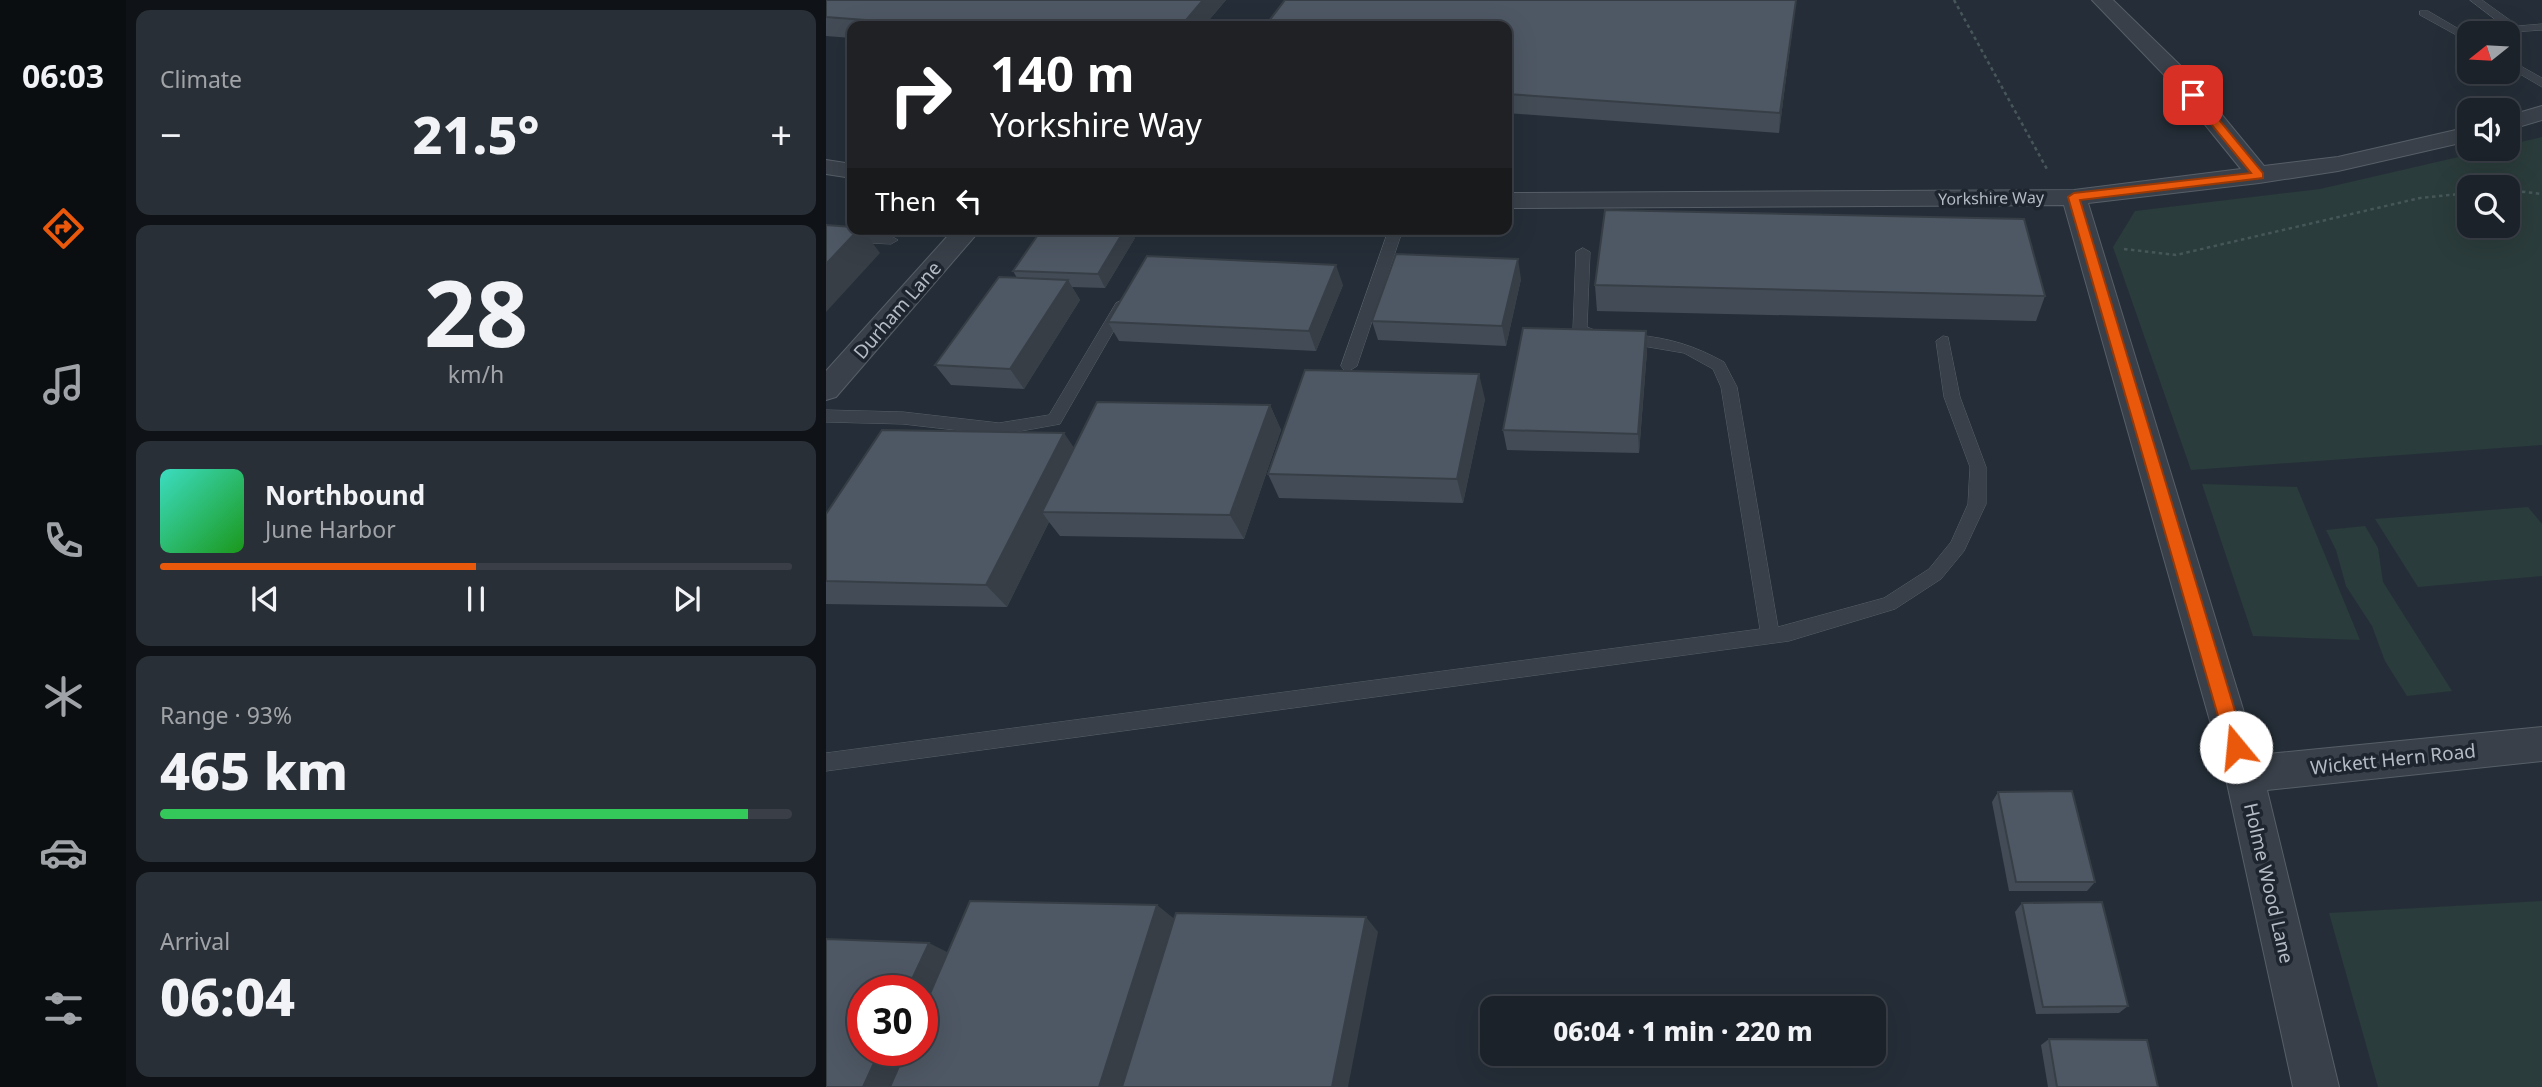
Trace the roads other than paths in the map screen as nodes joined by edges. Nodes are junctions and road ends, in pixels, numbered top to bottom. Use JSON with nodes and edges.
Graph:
{"nodes":[{"id":1,"x":2102,"y":0,"type":"edge"},
{"id":2,"x":2476,"y":1,"type":"edge"},
{"id":3,"x":2424,"y":13,"type":"dead end"},
{"id":4,"x":2542,"y":27,"type":"edge"},
{"id":5,"x":2457,"y":32,"type":"edge"},
{"id":6,"x":2520,"y":69,"type":"edge"},
{"id":7,"x":2542,"y":83,"type":"edge"},
{"id":8,"x":2542,"y":113,"type":"edge"},
{"id":9,"x":2520,"y":119,"type":"edge"},
{"id":10,"x":2457,"y":137,"type":"edge"},
{"id":11,"x":826,"y":167,"type":"edge"},
{"id":12,"x":847,"y":170,"type":"edge"},
{"id":13,"x":2259,"y":176,"type":"junction"},
{"id":14,"x":2074,"y":197,"type":"junction"},
{"id":15,"x":1512,"y":201,"type":"edge"},
{"id":16,"x":963,"y":235,"type":"edge"},
{"id":17,"x":1394,"y":235,"type":"edge"},
{"id":18,"x":826,"y":237,"type":"edge"},
{"id":19,"x":891,"y":240,"type":"dead end"},
{"id":20,"x":1583,"y":251,"type":"dead end"},
{"id":21,"x":1129,"y":292,"type":"edge"},
{"id":22,"x":1943,"y":341,"type":"dead end"},
{"id":23,"x":1349,"y":366,"type":"dead end"},
{"id":24,"x":826,"y":390,"type":"edge"},
{"id":25,"x":826,"y":416,"type":"edge"},
{"id":26,"x":1770,"y":636,"type":"junction"},
{"id":27,"x":2542,"y":744,"type":"edge"},
{"id":28,"x":826,"y":762,"type":"edge"},
{"id":29,"x":2244,"y":774,"type":"junction"},
{"id":30,"x":2316,"y":1087,"type":"edge"}],
"edges":[{"from":1,"to":13,"type":"street"},
{"from":2,"to":4,"type":"lane"},
{"from":3,"to":5,"type":"lane"},
{"from":6,"to":7,"type":"lane"},
{"from":8,"to":9,"type":"street"},
{"from":10,"to":13,"type":"street","name":"Yorkshire Way"},
{"from":11,"to":12,"type":"street"},
{"from":13,"to":14,"type":"street","name":"Yorkshire Way"},
{"from":14,"to":15,"type":"street","name":"Yorkshire Way"},
{"from":14,"to":29,"type":"street","name":"Holme Wood Lane"},
{"from":16,"to":24,"type":"street","name":"Durham Lane"},
{"from":17,"to":23,"type":"lane"},
{"from":18,"to":19,"type":"lane"},
{"from":20,"to":26,"type":"lane"},
{"from":21,"to":25,"type":"lane"},
{"from":22,"to":26,"type":"lane"},
{"from":26,"to":28,"type":"lane"},
{"from":27,"to":29,"type":"street","name":"Wickett Hern Road"},
{"from":29,"to":30,"type":"street","name":"Holme Wood Lane"}]}
